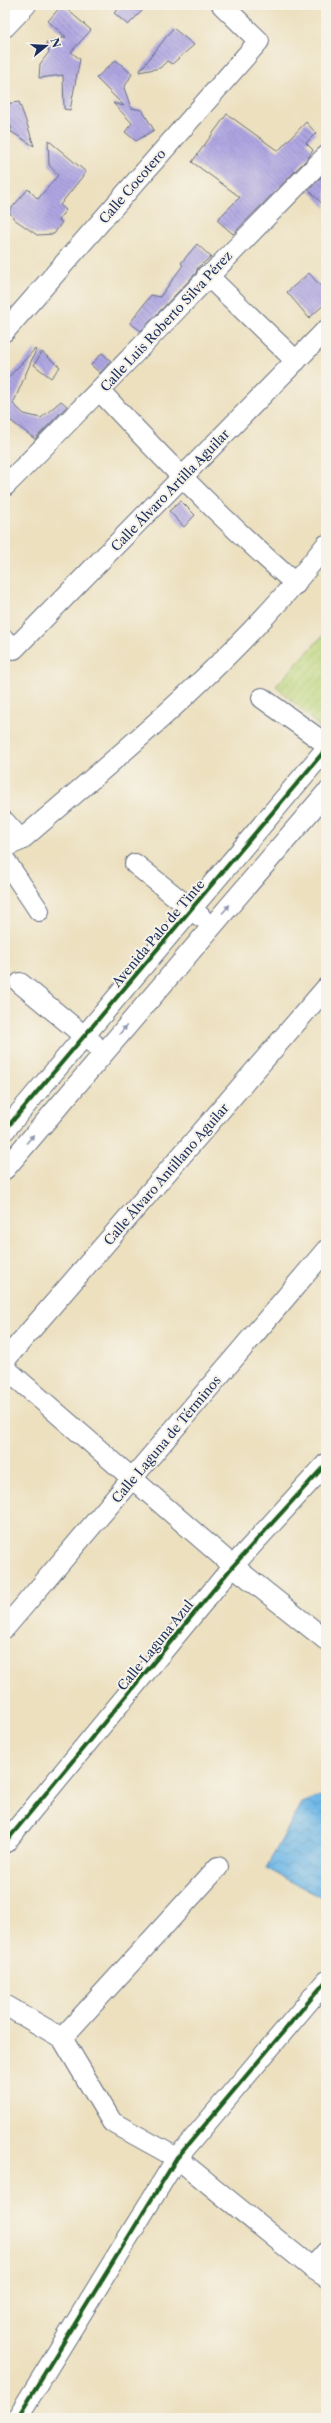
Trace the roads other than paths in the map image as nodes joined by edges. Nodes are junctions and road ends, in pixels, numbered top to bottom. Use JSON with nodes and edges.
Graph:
{"nodes":[{"id":1,"x":26,"y":5,"type":"edge"},
{"id":2,"x":222,"y":5,"type":"edge"},
{"id":3,"x":5,"y":27,"type":"edge"},
{"id":4,"x":326,"y":156,"type":"edge"},
{"id":5,"x":207,"y":275,"type":"junction"},
{"id":6,"x":326,"y":330,"type":"edge"},
{"id":7,"x":5,"y":331,"type":"edge"},
{"id":8,"x":296,"y":361,"type":"junction"},
{"id":9,"x":100,"y":391,"type":"junction"},
{"id":10,"x":182,"y":479,"type":"junction"},
{"id":11,"x":5,"y":486,"type":"edge"},
{"id":12,"x":326,"y":545,"type":"edge"},
{"id":13,"x":296,"y":584,"type":"junction"},
{"id":14,"x":10,"y":644,"type":"edge"},
{"id":15,"x":262,"y":698,"type":"dead end"},
{"id":16,"x":326,"y":744,"type":"edge"},
{"id":17,"x":326,"y":749,"type":"edge"},
{"id":18,"x":326,"y":793,"type":"edge"},
{"id":19,"x":5,"y":822,"type":"edge"},
{"id":20,"x":13,"y":843,"type":"edge"},
{"id":21,"x":5,"y":860,"type":"edge"},
{"id":22,"x":135,"y":864,"type":"dead end"},
{"id":23,"x":191,"y":909,"type":"junction"},
{"id":24,"x":39,"y":911,"type":"dead end"},
{"id":25,"x":212,"y":925,"type":"junction"},
{"id":26,"x":20,"y":983,"type":"dead end"},
{"id":27,"x":326,"y":988,"type":"edge"},
{"id":28,"x":84,"y":1036,"type":"junction"},
{"id":29,"x":104,"y":1053,"type":"junction"},
{"id":30,"x":5,"y":1130,"type":"edge"},
{"id":31,"x":5,"y":1169,"type":"edge"},
{"id":32,"x":326,"y":1250,"type":"edge"},
{"id":33,"x":5,"y":1360,"type":"edge"},
{"id":34,"x":5,"y":1368,"type":"edge"},
{"id":35,"x":326,"y":1464,"type":"edge"},
{"id":36,"x":134,"y":1478,"type":"junction"},
{"id":37,"x":233,"y":1566,"type":"junction"},
{"id":38,"x":5,"y":1628,"type":"edge"},
{"id":39,"x":326,"y":1640,"type":"edge"},
{"id":40,"x":5,"y":1843,"type":"edge"},
{"id":41,"x":218,"y":1868,"type":"dead end"},
{"id":42,"x":326,"y":1981,"type":"edge"},
{"id":43,"x":5,"y":2005,"type":"edge"},
{"id":44,"x":62,"y":2038,"type":"junction"},
{"id":45,"x":177,"y":2158,"type":"junction"},
{"id":46,"x":326,"y":2252,"type":"edge"},
{"id":47,"x":319,"y":2273,"type":"edge"},
{"id":48,"x":5,"y":2409,"type":"edge"},
{"id":49,"x":17,"y":2418,"type":"edge"}],
"edges":[{"from":1,"to":3,"type":"street"},
{"from":2,"to":7,"type":"street","name":"Calle Cocotero"},
{"from":4,"to":5,"type":"street","name":"Calle Luis Roberto Silva Pérez"},
{"from":5,"to":8,"type":"street"},
{"from":5,"to":9,"type":"street","name":"Calle Luis Roberto Silva Pérez"},
{"from":6,"to":8,"type":"street","name":"Calle Álvaro Artilla Aguilar"},
{"from":8,"to":10,"type":"street","name":"Calle Álvaro Artilla Aguilar"},
{"from":9,"to":10,"type":"street"},
{"from":9,"to":11,"type":"street","name":"Calle Luis Roberto Silva Pérez"},
{"from":10,"to":13,"type":"street"},
{"from":10,"to":14,"type":"street","name":"Calle Álvaro Artilla Aguilar"},
{"from":12,"to":13,"type":"street"},
{"from":13,"to":20,"type":"street"},
{"from":15,"to":16,"type":"street"},
{"from":17,"to":23,"type":"street","name":"Avenida Palo de Tinte"},
{"from":25,"to":18,"type":"street","one_way":true},
{"from":19,"to":20,"type":"street"},
{"from":21,"to":24,"type":"street"},
{"from":22,"to":23,"type":"street"},
{"from":23,"to":25,"type":"street"},
{"from":23,"to":28,"type":"street","name":"Avenida Palo de Tinte"},
{"from":29,"to":25,"type":"street","one_way":true},
{"from":26,"to":28,"type":"street"},
{"from":27,"to":33,"type":"street","name":"Calle Álvaro Antillano Aguilar"},
{"from":28,"to":29,"type":"street"},
{"from":28,"to":30,"type":"street","name":"Avenida Palo de Tinte"},
{"from":31,"to":29,"type":"street","one_way":true},
{"from":32,"to":36,"type":"street","name":"Calle Laguna de Términos"},
{"from":34,"to":36,"type":"street"},
{"from":35,"to":37,"type":"street","name":"Calle Laguna Azul"},
{"from":36,"to":37,"type":"street"},
{"from":36,"to":38,"type":"street","name":"Calle Laguna de Términos"},
{"from":37,"to":39,"type":"street"},
{"from":37,"to":40,"type":"street","name":"Calle Laguna Azul"},
{"from":41,"to":44,"type":"street"},
{"from":42,"to":45,"type":"street"},
{"from":43,"to":44,"type":"street"},
{"from":44,"to":45,"type":"street"},
{"from":45,"to":47,"type":"street"},
{"from":45,"to":49,"type":"street"},
{"from":46,"to":47,"type":"street"},
{"from":48,"to":49,"type":"street"}]}
